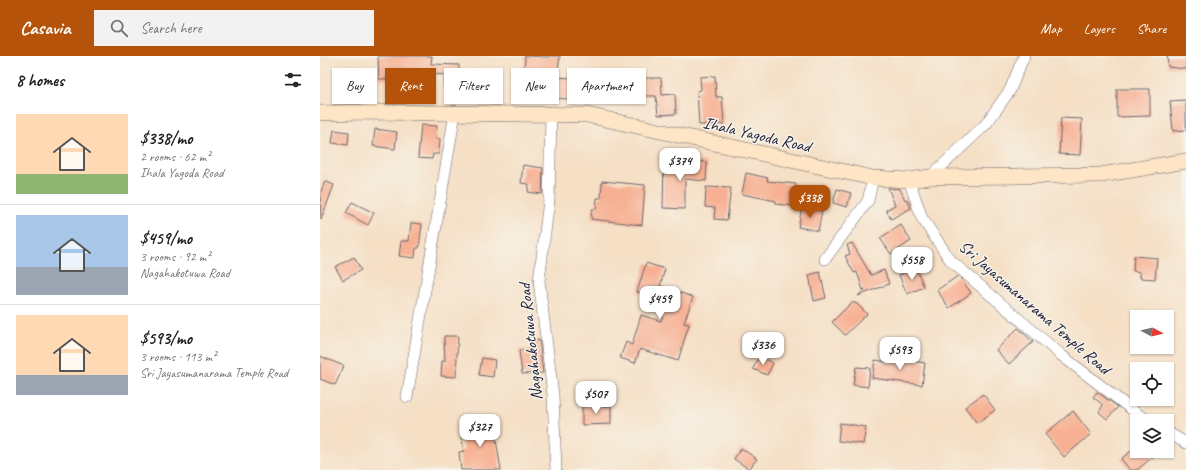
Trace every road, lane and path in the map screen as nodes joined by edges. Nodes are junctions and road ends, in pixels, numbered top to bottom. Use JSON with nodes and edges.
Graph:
{"nodes":[{"id":1,"x":1024,"y":56,"type":"edge"},
{"id":2,"x":320,"y":113,"type":"edge"},
{"id":3,"x":455,"y":113,"type":"junction"},
{"id":4,"x":551,"y":115,"type":"junction"},
{"id":5,"x":1186,"y":161,"type":"edge"},
{"id":6,"x":930,"y":177,"type":"junction"},
{"id":7,"x":873,"y":178,"type":"junction"},
{"id":8,"x":909,"y":180,"type":"junction"},
{"id":9,"x":825,"y":259,"type":"dead end"},
{"id":10,"x":407,"y":397,"type":"dead end"},
{"id":11,"x":1138,"y":414,"type":"edge"},
{"id":12,"x":1174,"y":436,"type":"edge"},
{"id":13,"x":1186,"y":444,"type":"edge"},
{"id":14,"x":556,"y":470,"type":"edge"}],
"edges":[{"from":1,"to":6,"type":"street"},
{"from":2,"to":3,"type":"street","name":"Ihala Yagoda Road"},
{"from":3,"to":4,"type":"street","name":"Ihala Yagoda Road"},
{"from":3,"to":10,"type":"street"},
{"from":4,"to":7,"type":"street","name":"Ihala Yagoda Road"},
{"from":4,"to":14,"type":"street","name":"Nagahakotuwa Road"},
{"from":5,"to":6,"type":"street","name":"Ihala Yagoda Road"},
{"from":6,"to":8,"type":"street","name":"Ihala Yagoda Road"},
{"from":7,"to":8,"type":"street","name":"Ihala Yagoda Road"},
{"from":7,"to":9,"type":"street"},
{"from":8,"to":11,"type":"street","name":"Sri Jayasumanarama Temple Road"},
{"from":12,"to":13,"type":"street"}]}
